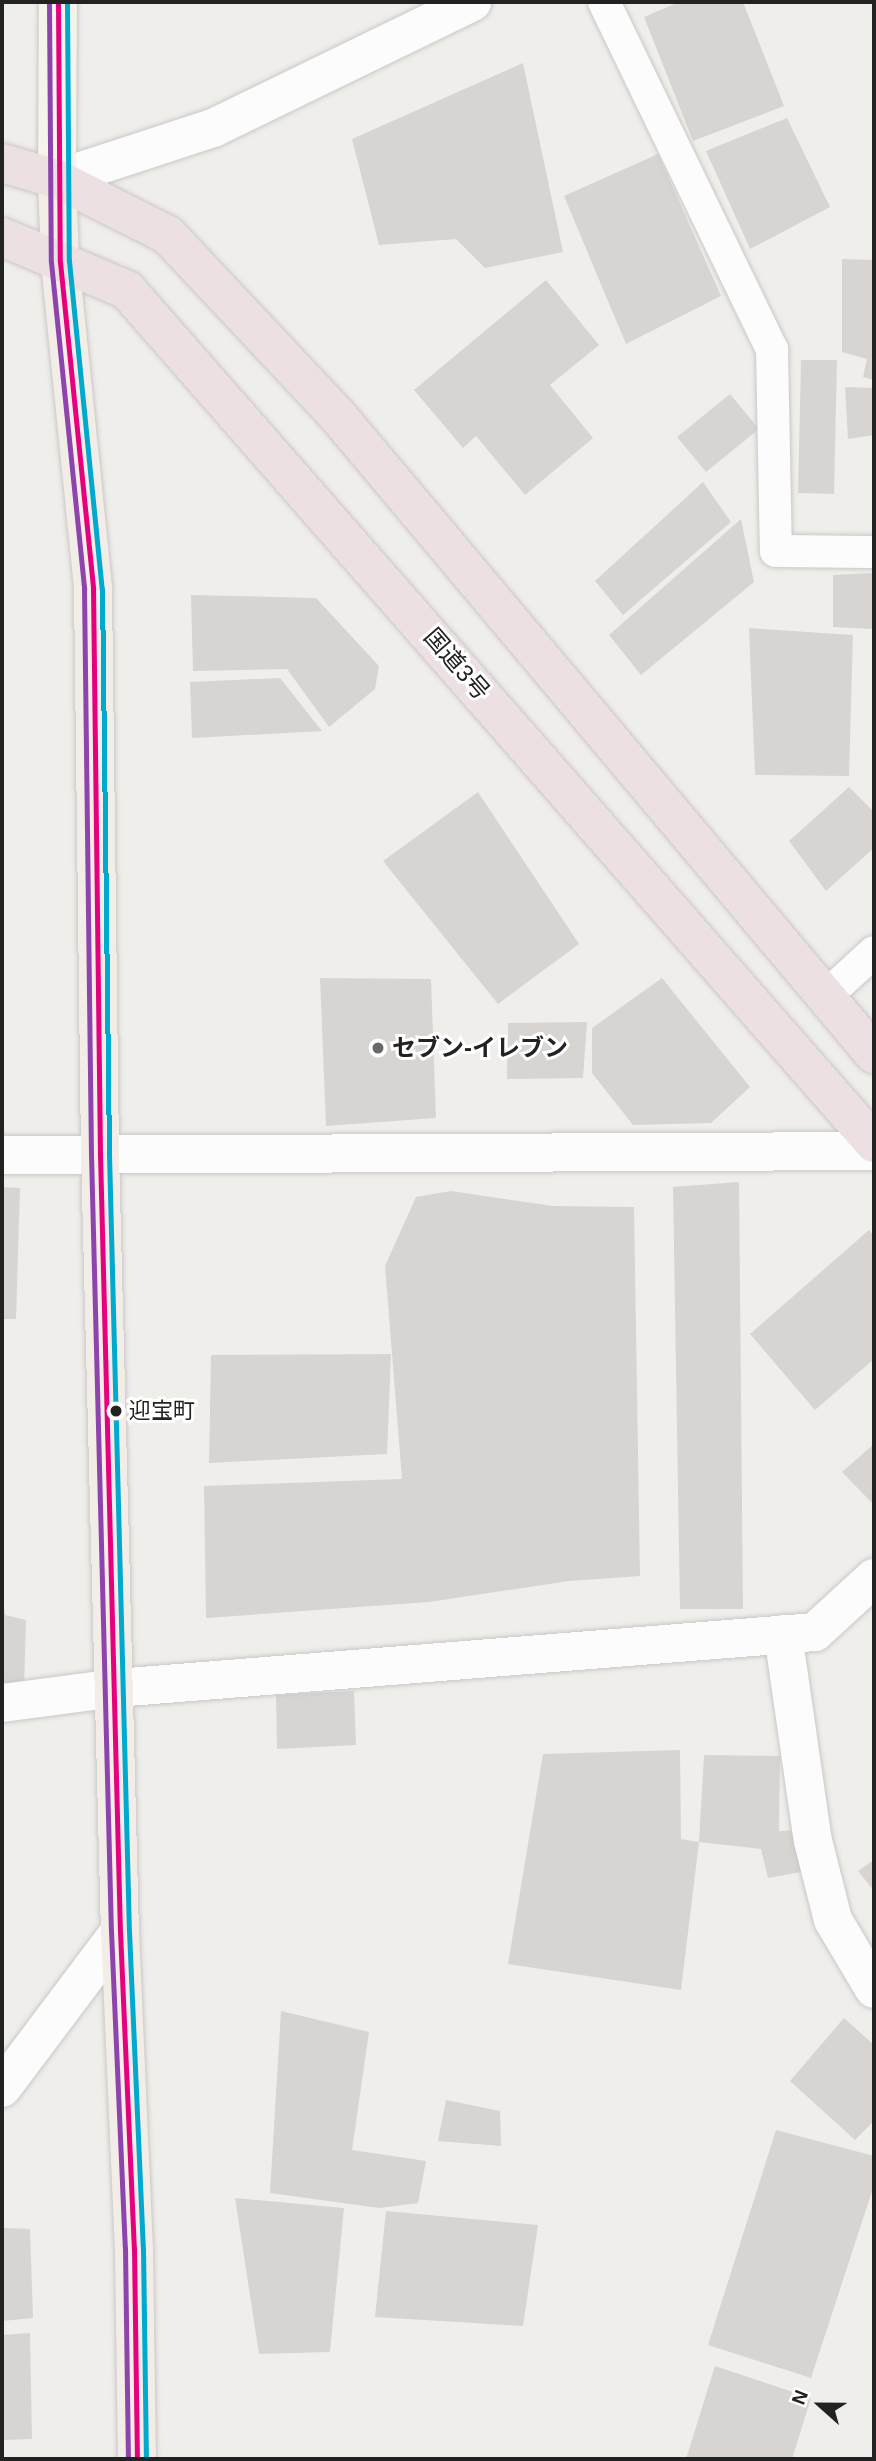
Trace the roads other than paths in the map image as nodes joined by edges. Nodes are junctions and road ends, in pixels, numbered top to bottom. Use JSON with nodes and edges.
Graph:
{"nodes":[{"id":1,"x":58,"y":2,"type":"edge"},
{"id":2,"x":472,"y":2,"type":"edge"},
{"id":3,"x":604,"y":2,"type":"edge"},
{"id":4,"x":2,"y":163,"type":"edge"},
{"id":5,"x":57,"y":179,"type":"junction"},
{"id":6,"x":2,"y":237,"type":"edge"},
{"id":7,"x":60,"y":262,"type":"junction"},
{"id":8,"x":874,"y":552,"type":"edge"},
{"id":9,"x":874,"y":952,"type":"edge"},
{"id":10,"x":826,"y":996,"type":"junction"},
{"id":11,"x":874,"y":1054,"type":"edge"},
{"id":12,"x":874,"y":1143,"type":"edge"},
{"id":13,"x":874,"y":1151,"type":"edge"},
{"id":14,"x":100,"y":1154,"type":"junction"},
{"id":15,"x":2,"y":1155,"type":"edge"},
{"id":16,"x":874,"y":1578,"type":"edge"},
{"id":17,"x":783,"y":1634,"type":"junction"},
{"id":18,"x":116,"y":1688,"type":"junction"},
{"id":19,"x":2,"y":1703,"type":"edge"},
{"id":20,"x":120,"y":1931,"type":"junction"},
{"id":21,"x":874,"y":1989,"type":"edge"},
{"id":22,"x":2,"y":2088,"type":"edge"},
{"id":23,"x":137,"y":2459,"type":"edge"}],
"edges":[{"from":1,"to":5,"type":"street"},
{"from":2,"to":5,"type":"street"},
{"from":3,"to":8,"type":"lane"},
{"from":4,"to":5,"type":"highway"},
{"from":5,"to":7,"type":"main road"},
{"from":5,"to":10,"type":"highway"},
{"from":6,"to":7,"type":"highway","name":"国道3号"},
{"from":7,"to":12,"type":"highway","name":"国道3号"},
{"from":7,"to":14,"type":"main road"},
{"from":9,"to":10,"type":"lane"},
{"from":10,"to":11,"type":"highway"},
{"from":13,"to":14,"type":"street"},
{"from":14,"to":15,"type":"street"},
{"from":14,"to":18,"type":"main road"},
{"from":16,"to":17,"type":"street"},
{"from":17,"to":18,"type":"street"},
{"from":17,"to":21,"type":"street"},
{"from":18,"to":19,"type":"street"},
{"from":18,"to":20,"type":"main road"},
{"from":20,"to":22,"type":"street"},
{"from":20,"to":23,"type":"main road"}]}
